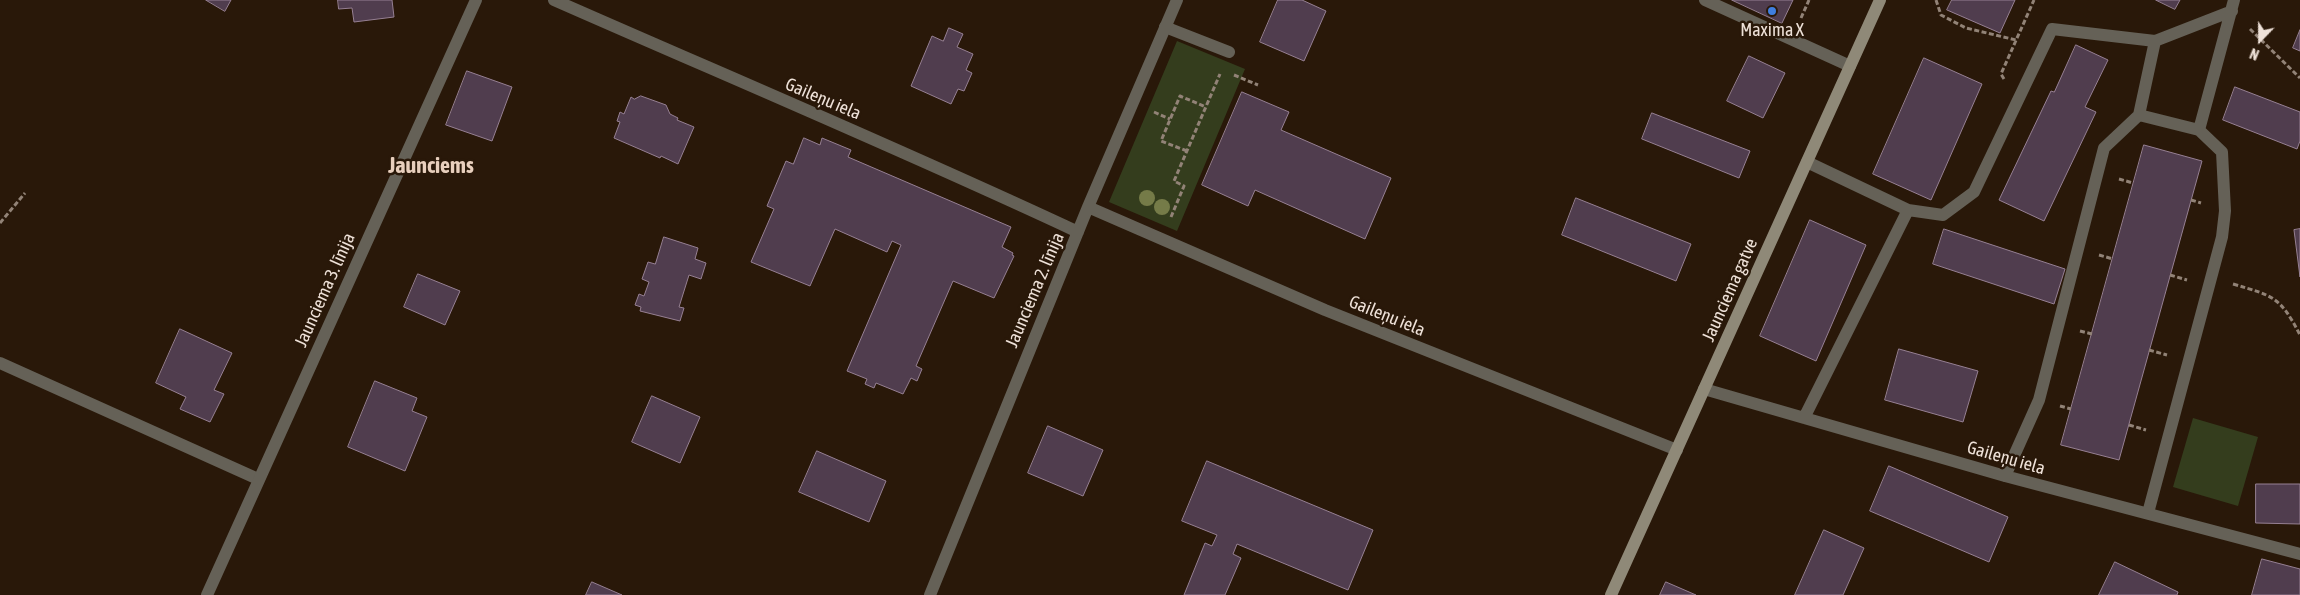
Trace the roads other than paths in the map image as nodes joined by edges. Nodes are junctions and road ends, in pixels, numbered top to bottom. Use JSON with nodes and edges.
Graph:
{"nodes":[{"id":1,"x":476,"y":0,"type":"edge"},
{"id":2,"x":554,"y":0,"type":"edge"},
{"id":3,"x":1177,"y":0,"type":"edge"},
{"id":4,"x":1705,"y":0,"type":"edge"},
{"id":5,"x":1880,"y":0,"type":"edge"},
{"id":6,"x":2233,"y":6,"type":"edge"},
{"id":7,"x":1165,"y":27,"type":"junction"},
{"id":8,"x":2155,"y":40,"type":"junction"},
{"id":9,"x":1229,"y":52,"type":"road end"},
{"id":10,"x":1850,"y":66,"type":"junction"},
{"id":11,"x":2139,"y":115,"type":"junction"},
{"id":12,"x":2199,"y":130,"type":"junction"},
{"id":13,"x":1807,"y":162,"type":"junction"},
{"id":14,"x":1088,"y":207,"type":"junction"},
{"id":15,"x":1908,"y":210,"type":"junction"},
{"id":16,"x":1078,"y":232,"type":"junction"},
{"id":17,"x":0,"y":363,"type":"edge"},
{"id":18,"x":1704,"y":389,"type":"junction"},
{"id":19,"x":1804,"y":418,"type":"junction"},
{"id":20,"x":1677,"y":450,"type":"junction"},
{"id":21,"x":2005,"y":476,"type":"junction"},
{"id":22,"x":258,"y":479,"type":"junction"},
{"id":23,"x":2148,"y":514,"type":"junction"},
{"id":24,"x":2300,"y":554,"type":"edge"},
{"id":25,"x":207,"y":595,"type":"edge"},
{"id":26,"x":930,"y":595,"type":"edge"},
{"id":27,"x":1611,"y":595,"type":"edge"}],
"edges":[{"from":1,"to":22,"type":"street","name":"Jaunciema 3. līnija"},
{"from":2,"to":16,"type":"street","name":"Gaileņu iela"},
{"from":3,"to":7,"type":"street","name":"Jaunciema 2. līnija"},
{"from":4,"to":10,"type":"street"},
{"from":5,"to":10,"type":"main road","name":"Jaunciema gatve"},
{"from":6,"to":8,"type":"street"},
{"from":6,"to":12,"type":"street"},
{"from":7,"to":9,"type":"street"},
{"from":7,"to":14,"type":"street","name":"Jaunciema 2. līnija"},
{"from":8,"to":11,"type":"street"},
{"from":8,"to":15,"type":"street"},
{"from":10,"to":13,"type":"main road","name":"Jaunciema gatve"},
{"from":11,"to":12,"type":"street"},
{"from":11,"to":21,"type":"street"},
{"from":12,"to":23,"type":"street"},
{"from":13,"to":15,"type":"street"},
{"from":13,"to":18,"type":"main road","name":"Jaunciema gatve"},
{"from":14,"to":16,"type":"street","name":"Jaunciema 2. līnija"},
{"from":14,"to":20,"type":"street","name":"Gaileņu iela"},
{"from":15,"to":19,"type":"street"},
{"from":16,"to":26,"type":"street","name":"Jaunciema 2. līnija"},
{"from":17,"to":22,"type":"street"},
{"from":18,"to":19,"type":"street","name":"Gaileņu iela"},
{"from":18,"to":20,"type":"main road","name":"Jaunciema gatve"},
{"from":19,"to":21,"type":"street","name":"Gaileņu iela"},
{"from":20,"to":27,"type":"main road","name":"Jaunciema gatve"},
{"from":21,"to":23,"type":"street","name":"Gaileņu iela"},
{"from":22,"to":25,"type":"street","name":"Jaunciema 3. līnija"},
{"from":23,"to":24,"type":"street","name":"Gaileņu iela"}]}
